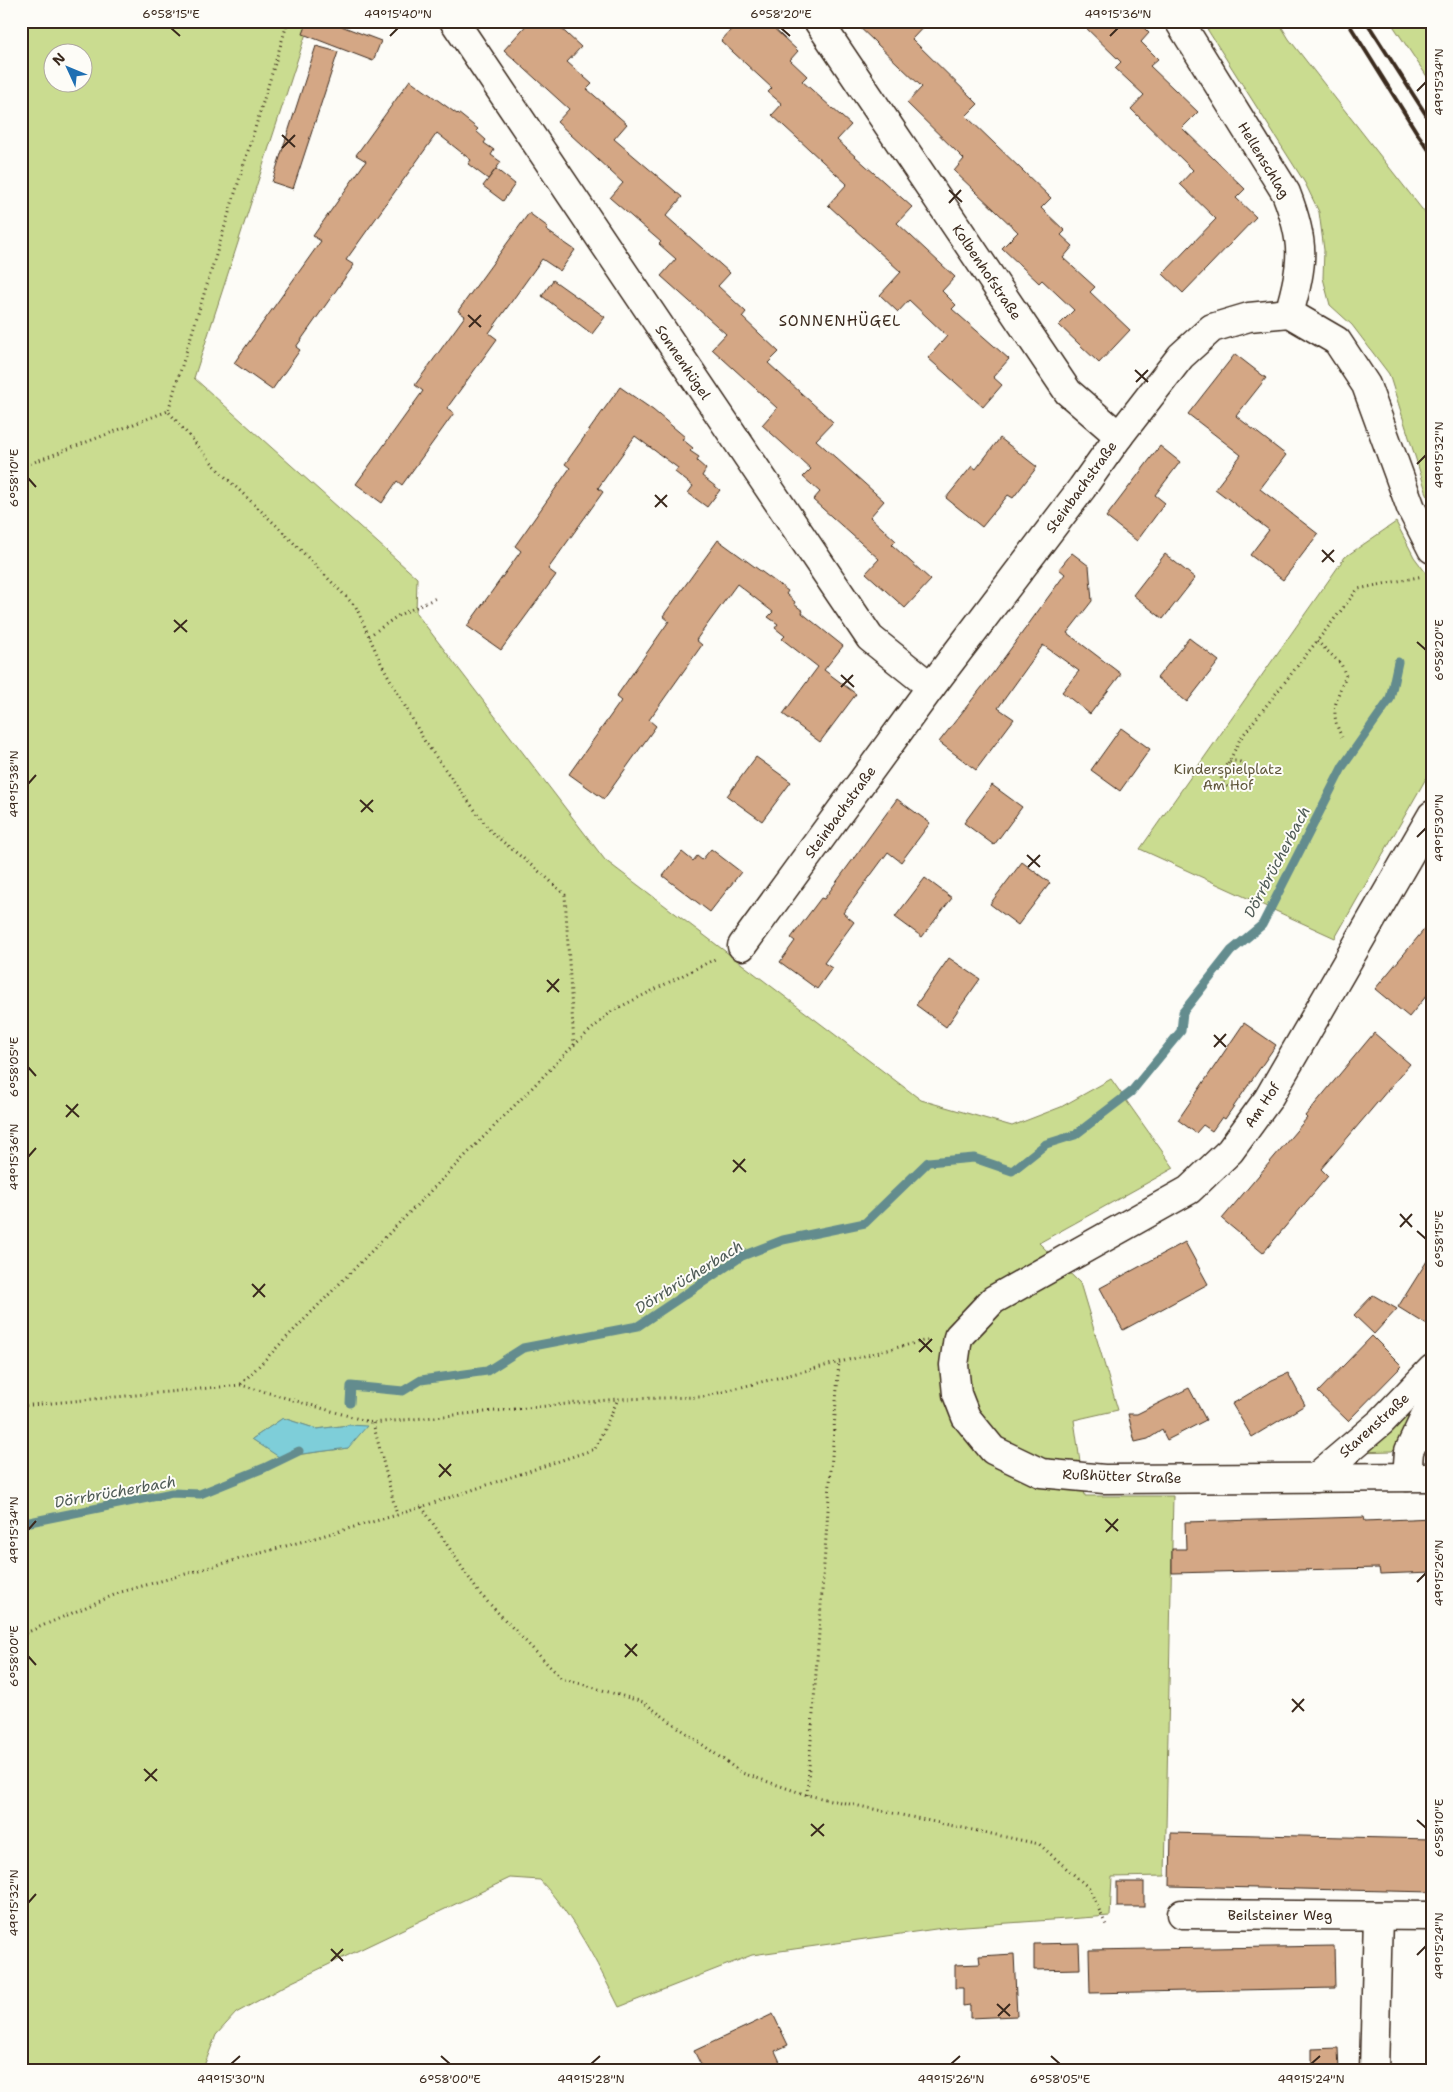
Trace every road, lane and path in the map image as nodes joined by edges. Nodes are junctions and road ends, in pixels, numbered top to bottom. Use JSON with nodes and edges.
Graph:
{"nodes":[{"id":1,"x":288,"y":21,"type":"edge"},
{"id":2,"x":454,"y":21,"type":"edge"},
{"id":3,"x":818,"y":21,"type":"edge"},
{"id":4,"x":1179,"y":21,"type":"edge"},
{"id":5,"x":1290,"y":313,"type":"junction"},
{"id":6,"x":168,"y":410,"type":"junction"},
{"id":7,"x":1119,"y":436,"type":"junction"},
{"id":8,"x":21,"y":467,"type":"edge"},
{"id":9,"x":1429,"y":562,"type":"edge"},
{"id":10,"x":436,"y":598,"type":"dead end"},
{"id":11,"x":369,"y":636,"type":"junction"},
{"id":12,"x":1317,"y":640,"type":"junction"},
{"id":13,"x":931,"y":687,"type":"junction"},
{"id":14,"x":1342,"y":737,"type":"dead end"},
{"id":15,"x":1228,"y":764,"type":"junction"},
{"id":16,"x":1432,"y":814,"type":"edge"},
{"id":17,"x":742,"y":946,"type":"joint"},
{"id":18,"x":574,"y":1045,"type":"junction"},
{"id":19,"x":993,"y":1300,"type":"joint"},
{"id":20,"x":898,"y":1346,"type":"dead end"},
{"id":21,"x":838,"y":1361,"type":"junction"},
{"id":22,"x":1432,"y":1369,"type":"edge"},
{"id":23,"x":241,"y":1384,"type":"junction"},
{"id":24,"x":618,"y":1399,"type":"junction"},
{"id":25,"x":1432,"y":1402,"type":"edge"},
{"id":26,"x":21,"y":1406,"type":"edge"},
{"id":27,"x":373,"y":1423,"type":"junction"},
{"id":28,"x":1419,"y":1477,"type":"edge"},
{"id":29,"x":1315,"y":1478,"type":"junction"},
{"id":30,"x":422,"y":1507,"type":"junction"},
{"id":31,"x":397,"y":1515,"type":"junction"},
{"id":32,"x":21,"y":1635,"type":"edge"},
{"id":33,"x":807,"y":1795,"type":"junction"},
{"id":34,"x":1182,"y":1914,"type":"dead end"},
{"id":35,"x":1378,"y":1916,"type":"junction"},
{"id":36,"x":1432,"y":1916,"type":"edge"},
{"id":37,"x":1106,"y":1925,"type":"dead end"},
{"id":38,"x":1374,"y":2071,"type":"edge"}],
"edges":[{"from":1,"to":6,"type":"path"},
{"from":2,"to":13,"type":"street","name":"Sonnenhügel"},
{"from":3,"to":7,"type":"street","name":"Kolbenhofstraße"},
{"from":4,"to":5,"type":"street","name":"Hellenschlag"},
{"from":5,"to":7,"type":"street","name":"Steinbachstraße"},
{"from":5,"to":9,"type":"street"},
{"from":6,"to":8,"type":"path"},
{"from":6,"to":11,"type":"path"},
{"from":7,"to":13,"type":"street","name":"Steinbachstraße"},
{"from":9,"to":12,"type":"path"},
{"from":10,"to":11,"type":"path"},
{"from":11,"to":18,"type":"path"},
{"from":12,"to":14,"type":"path"},
{"from":12,"to":15,"type":"path"},
{"from":13,"to":17,"type":"street","name":"Steinbachstraße"},
{"from":15,"to":15,"type":"path"},
{"from":16,"to":19,"type":"street","name":"Am Hof"},
{"from":17,"to":18,"type":"path"},
{"from":18,"to":23,"type":"path"},
{"from":19,"to":29,"type":"street","name":"Rußhütter Straße"},
{"from":20,"to":21,"type":"path"},
{"from":21,"to":24,"type":"path"},
{"from":21,"to":33,"type":"path"},
{"from":22,"to":29,"type":"street","name":"Starenstraße"},
{"from":23,"to":26,"type":"path"},
{"from":23,"to":27,"type":"path"},
{"from":24,"to":27,"type":"path"},
{"from":24,"to":30,"type":"path"},
{"from":25,"to":28,"type":"street","name":"Starenstraße"},
{"from":27,"to":31,"type":"path"},
{"from":28,"to":29,"type":"street","name":"Rußhütter Straße"},
{"from":30,"to":31,"type":"path"},
{"from":30,"to":33,"type":"path"},
{"from":31,"to":32,"type":"path"},
{"from":33,"to":37,"type":"path"},
{"from":34,"to":35,"type":"street","name":"Beilsteiner Weg"},
{"from":35,"to":36,"type":"street","name":"Beilsteiner Weg"},
{"from":35,"to":38,"type":"street"}]}
